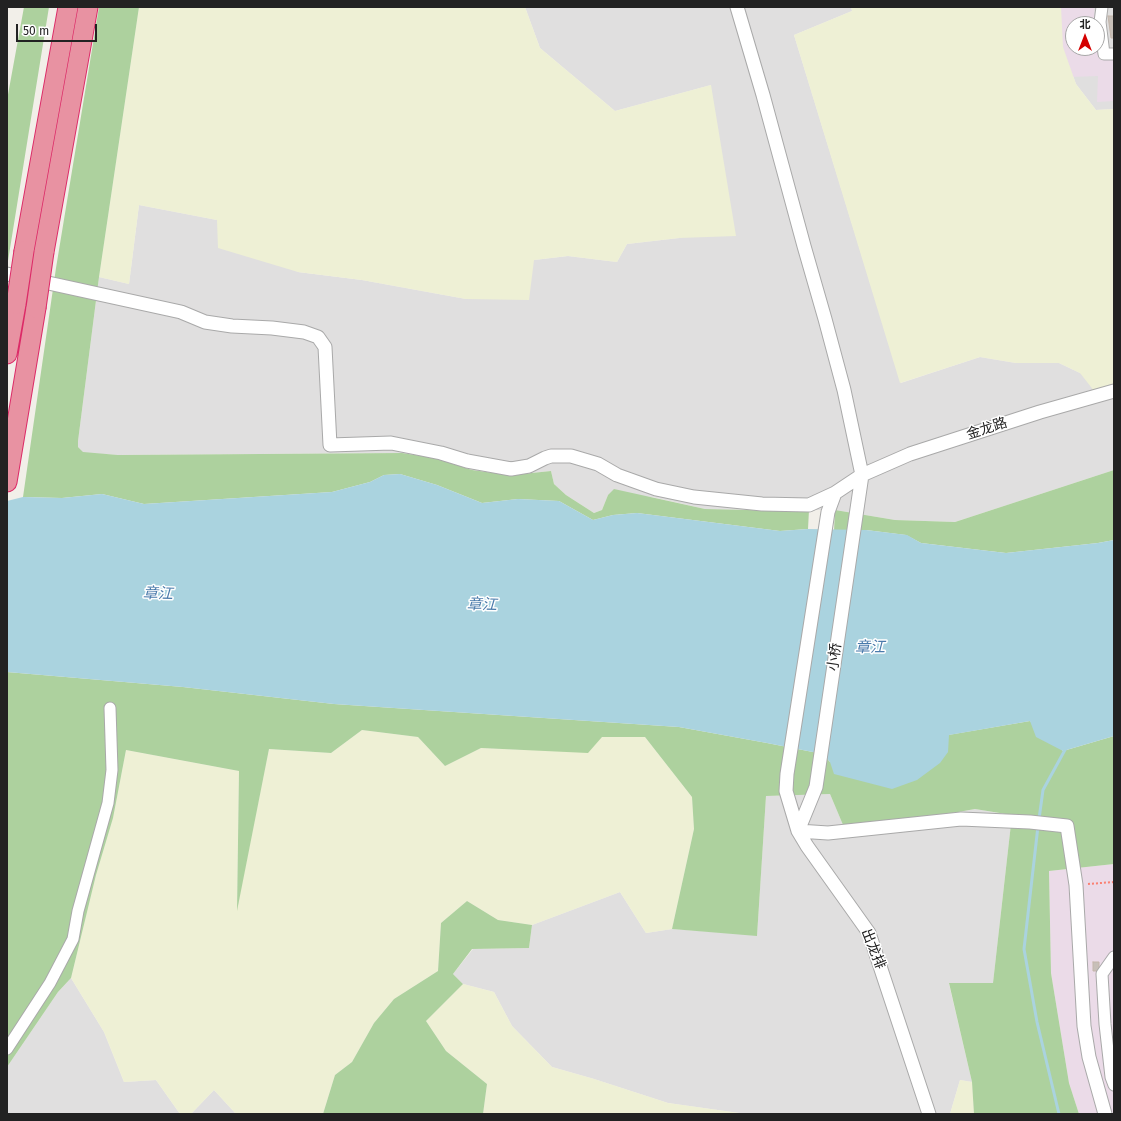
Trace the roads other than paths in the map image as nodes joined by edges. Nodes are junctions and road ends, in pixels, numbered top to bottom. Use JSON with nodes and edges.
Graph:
{"nodes":[{"id":1,"x":68,"y":7,"type":"edge"},
{"id":2,"x":88,"y":7,"type":"edge"},
{"id":3,"x":738,"y":7,"type":"edge"},
{"id":4,"x":1102,"y":7,"type":"edge"},
{"id":5,"x":1114,"y":54,"type":"edge"},
{"id":6,"x":7,"y":274,"type":"edge"},
{"id":7,"x":7,"y":354,"type":"edge"},
{"id":8,"x":1114,"y":391,"type":"edge"},
{"id":9,"x":862,"y":475,"type":"junction"},
{"id":10,"x":7,"y":482,"type":"edge"},
{"id":11,"x":836,"y":493,"type":"junction"},
{"id":12,"x":110,"y":708,"type":"dead end"},
{"id":13,"x":798,"y":831,"type":"junction"},
{"id":14,"x":1114,"y":957,"type":"edge"},
{"id":15,"x":7,"y":1049,"type":"edge"},
{"id":16,"x":1114,"y":1086,"type":"edge"},
{"id":17,"x":929,"y":1114,"type":"edge"},
{"id":18,"x":1105,"y":1114,"type":"edge"}],
"edges":[{"from":1,"to":7,"type":"highway","bridge":true},
{"from":2,"to":10,"type":"highway","bridge":true},
{"from":3,"to":9,"type":"street"},
{"from":4,"to":5,"type":"street"},
{"from":6,"to":11,"type":"street","name":"金龙路"},
{"from":8,"to":9,"type":"street","name":"金龙路"},
{"from":9,"to":11,"type":"street","name":"金龙路"},
{"from":9,"to":13,"type":"street","name":"小桥"},
{"from":11,"to":13,"type":"street","name":"出龙排"},
{"from":12,"to":15,"type":"street"},
{"from":13,"to":17,"type":"street","name":"出龙排"},
{"from":13,"to":18,"type":"street"},
{"from":14,"to":16,"type":"street"}]}
